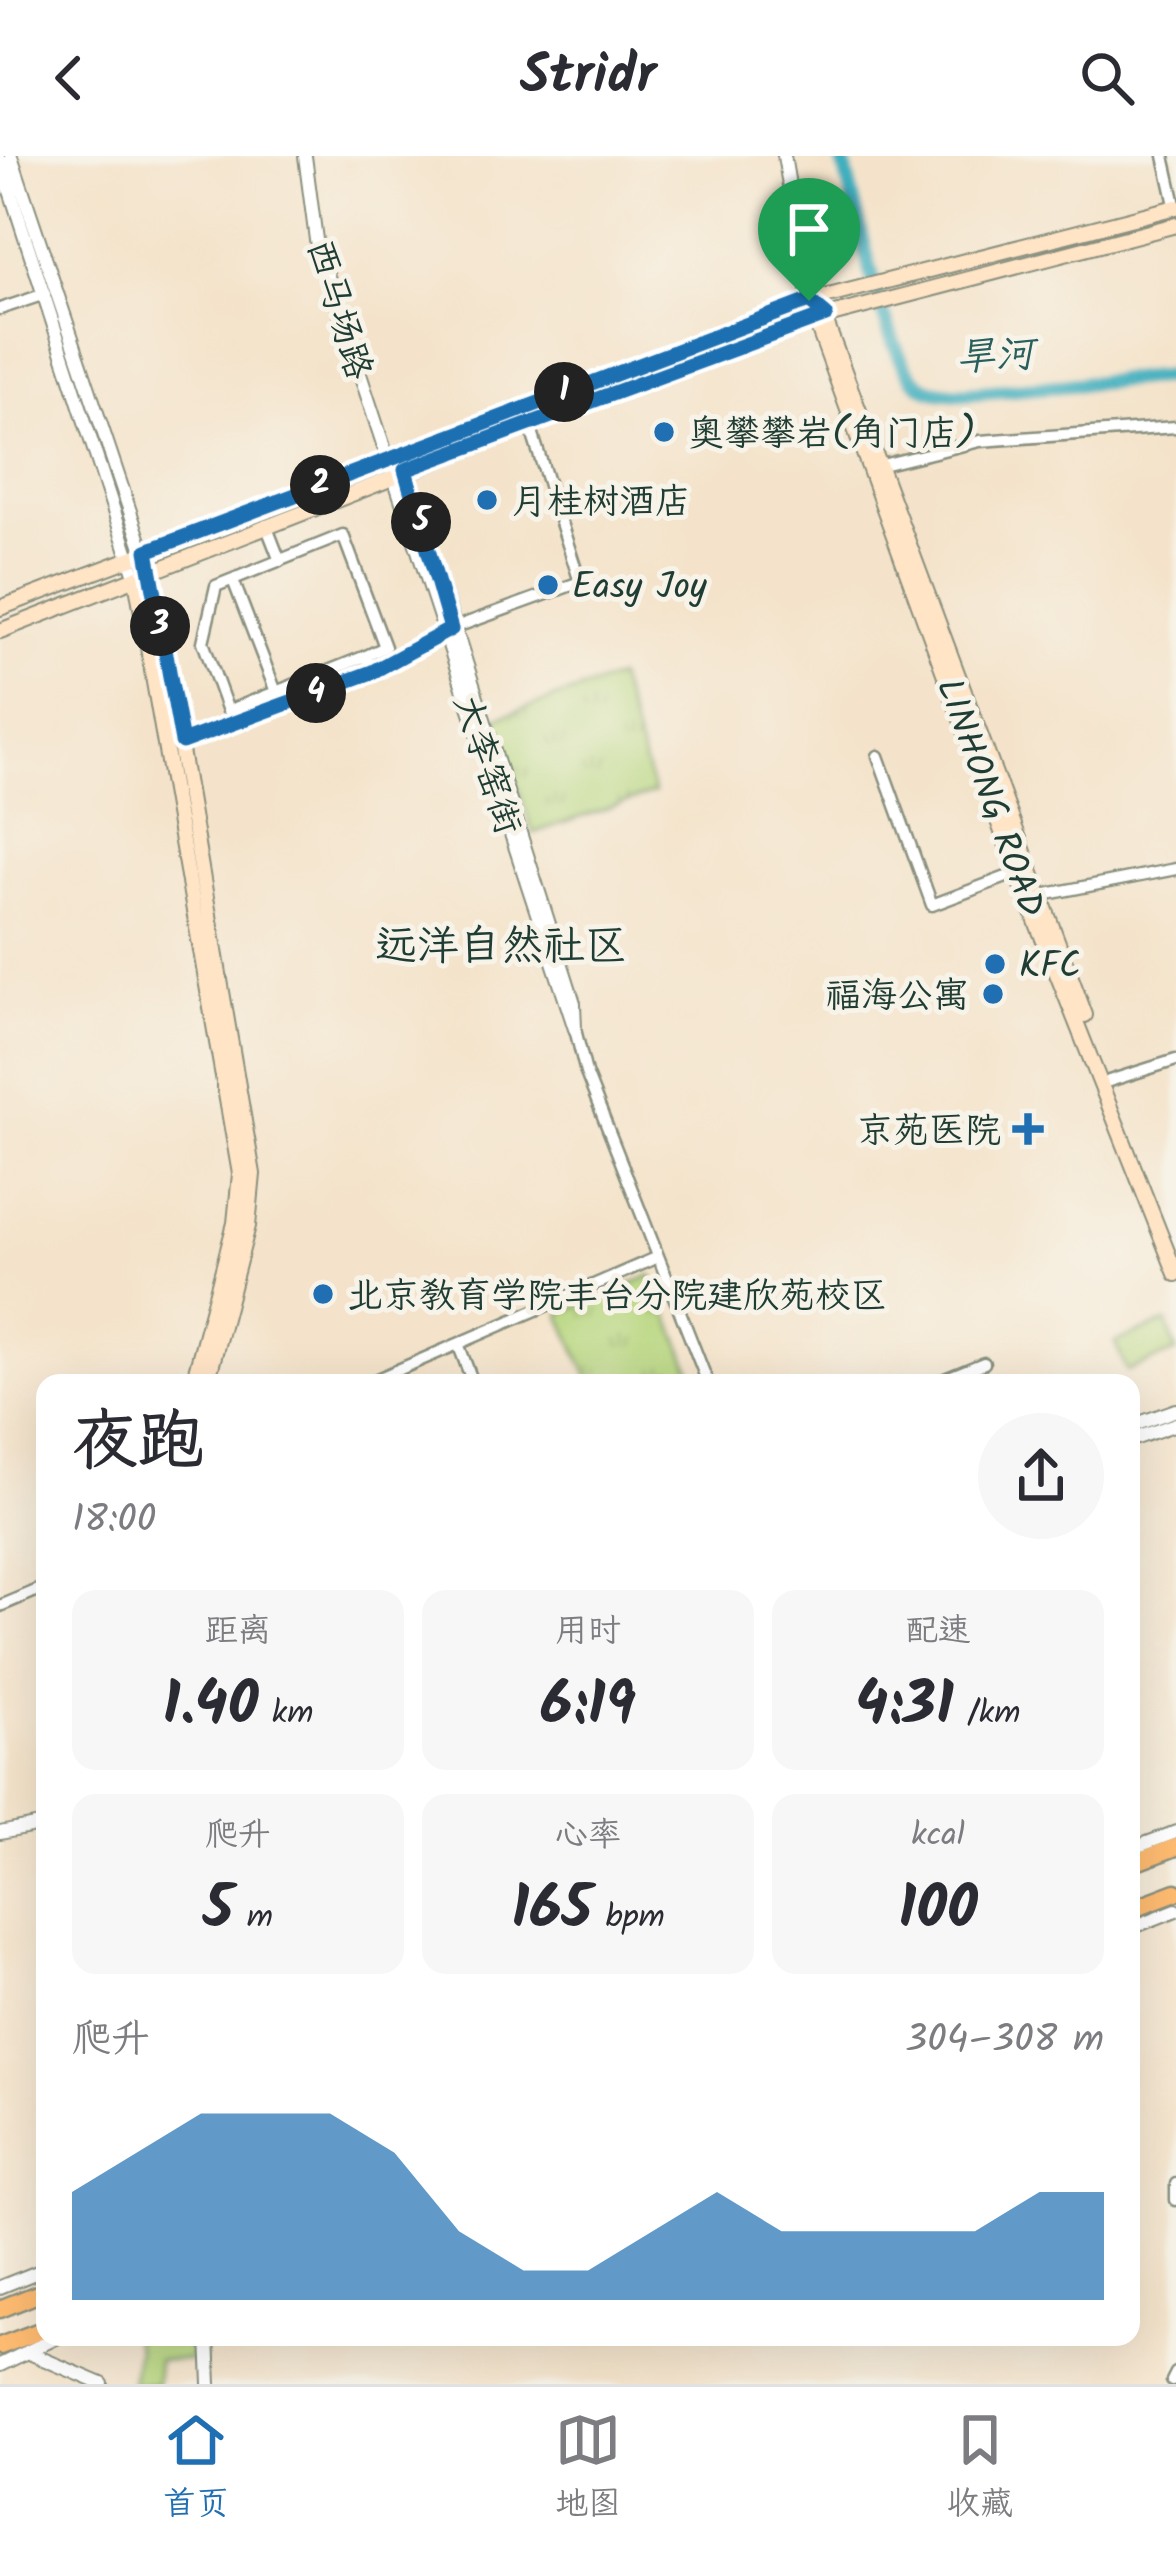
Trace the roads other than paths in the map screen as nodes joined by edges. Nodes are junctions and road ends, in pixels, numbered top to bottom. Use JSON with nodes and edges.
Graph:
{"nodes":[{"id":1,"x":11,"y":156,"type":"edge"},
{"id":2,"x":305,"y":156,"type":"edge"},
{"id":3,"x":784,"y":156,"type":"edge"},
{"id":4,"x":1164,"y":156,"type":"edge"},
{"id":5,"x":0,"y":160,"type":"edge"},
{"id":6,"x":1176,"y":208,"type":"edge"},
{"id":7,"x":1176,"y":225,"type":"edge"},
{"id":8,"x":45,"y":294,"type":"junction"},
{"id":9,"x":809,"y":301,"type":"junction"},
{"id":10,"x":0,"y":309,"type":"edge"},
{"id":11,"x":820,"y":316,"type":"junction"},
{"id":12,"x":529,"y":423,"type":"junction"},
{"id":13,"x":1176,"y":427,"type":"edge"},
{"id":14,"x":388,"y":459,"type":"junction"},
{"id":15,"x":882,"y":465,"type":"junction"},
{"id":16,"x":399,"y":473,"type":"junction"},
{"id":17,"x":266,"y":525,"type":"junction"},
{"id":18,"x":147,"y":551,"type":"junction"},
{"id":19,"x":130,"y":558,"type":"junction"},
{"id":20,"x":280,"y":560,"type":"junction"},
{"id":21,"x":143,"y":577,"type":"junction"},
{"id":22,"x":232,"y":580,"type":"junction"},
{"id":23,"x":0,"y":608,"type":"edge"},
{"id":24,"x":448,"y":630,"type":"junction"},
{"id":25,"x":0,"y":632,"type":"edge"},
{"id":26,"x":366,"y":656,"type":"junction"},
{"id":27,"x":372,"y":672,"type":"junction"},
{"id":28,"x":276,"y":692,"type":"junction"},
{"id":29,"x":182,"y":742,"type":"junction"},
{"id":30,"x":878,"y":756,"type":"dead end"},
{"id":31,"x":1176,"y":869,"type":"edge"},
{"id":32,"x":1017,"y":873,"type":"junction"},
{"id":33,"x":1042,"y":895,"type":"junction"},
{"id":34,"x":575,"y":1028,"type":"joint"},
{"id":35,"x":1176,"y":1060,"type":"edge"},
{"id":36,"x":1109,"y":1081,"type":"junction"},
{"id":37,"x":1176,"y":1249,"type":"edge"},
{"id":38,"x":658,"y":1257,"type":"junction"},
{"id":39,"x":1176,"y":1274,"type":"edge"},
{"id":40,"x":459,"y":1346,"type":"junction"},
{"id":41,"x":984,"y":1364,"type":"dead end"},
{"id":42,"x":195,"y":1374,"type":"edge"},
{"id":43,"x":209,"y":1374,"type":"edge"},
{"id":44,"x":390,"y":1374,"type":"edge"},
{"id":45,"x":470,"y":1374,"type":"edge"},
{"id":46,"x":704,"y":1374,"type":"edge"},
{"id":47,"x":958,"y":1374,"type":"edge"},
{"id":48,"x":1176,"y":1410,"type":"edge"},
{"id":49,"x":1140,"y":1423,"type":"edge"},
{"id":50,"x":1176,"y":1424,"type":"edge"},
{"id":51,"x":1140,"y":1437,"type":"edge"},
{"id":52,"x":36,"y":1591,"type":"edge"},
{"id":53,"x":0,"y":1606,"type":"edge"},
{"id":54,"x":36,"y":1830,"type":"edge"},
{"id":55,"x":1176,"y":1832,"type":"edge"},
{"id":56,"x":0,"y":1837,"type":"edge"},
{"id":57,"x":1140,"y":1846,"type":"edge"},
{"id":58,"x":1176,"y":1847,"type":"edge"},
{"id":59,"x":1140,"y":1861,"type":"edge"},
{"id":60,"x":1176,"y":1892,"type":"edge"},
{"id":61,"x":1140,"y":1906,"type":"edge"},
{"id":62,"x":1176,"y":1910,"type":"edge"},
{"id":63,"x":1140,"y":1924,"type":"edge"},
{"id":64,"x":1176,"y":2184,"type":"edge"},
{"id":65,"x":1176,"y":2200,"type":"edge"},
{"id":66,"x":36,"y":2273,"type":"edge"},
{"id":67,"x":0,"y":2287,"type":"edge"},
{"id":68,"x":36,"y":2294,"type":"edge"},
{"id":69,"x":4,"y":2306,"type":"edge"},
{"id":70,"x":36,"y":2332,"type":"edge"},
{"id":71,"x":0,"y":2346,"type":"edge"},
{"id":72,"x":42,"y":2346,"type":"edge"},
{"id":73,"x":208,"y":2346,"type":"edge"},
{"id":74,"x":29,"y":2353,"type":"junction"},
{"id":75,"x":0,"y":2366,"type":"edge"},
{"id":76,"x":103,"y":2384,"type":"edge"},
{"id":77,"x":210,"y":2384,"type":"edge"}],
"edges":[{"from":1,"to":18,"type":"street"},
{"from":2,"to":14,"type":"street","name":"西马场路"},
{"from":3,"to":9,"type":"street"},
{"from":4,"to":6,"type":"street"},
{"from":5,"to":8,"type":"street"},
{"from":6,"to":9,"type":"main road"},
{"from":7,"to":11,"type":"main road"},
{"from":8,"to":10,"type":"street"},
{"from":8,"to":19,"type":"street"},
{"from":9,"to":11,"type":"main road"},
{"from":9,"to":14,"type":"main road"},
{"from":11,"to":12,"type":"main road"},
{"from":11,"to":15,"type":"main road","name":"LINHONG ROAD"},
{"from":11,"to":32,"type":"main road","name":"LINHONG ROAD"},
{"from":12,"to":16,"type":"main road"},
{"from":12,"to":24,"type":"street"},
{"from":13,"to":15,"type":"street"},
{"from":14,"to":16,"type":"street","name":"大李窑街"},
{"from":14,"to":18,"type":"main road"},
{"from":15,"to":33,"type":"main road","name":"LINHONG ROAD"},
{"from":16,"to":17,"type":"main road"},
{"from":16,"to":24,"type":"street","name":"大李窑街"},
{"from":17,"to":20,"type":"street"},
{"from":17,"to":21,"type":"main road"},
{"from":18,"to":19,"type":"main road"},
{"from":18,"to":21,"type":"street"},
{"from":19,"to":21,"type":"street"},
{"from":19,"to":23,"type":"main road"},
{"from":20,"to":22,"type":"street"},
{"from":20,"to":26,"type":"street"},
{"from":21,"to":25,"type":"main road"},
{"from":21,"to":29,"type":"main road"},
{"from":21,"to":42,"type":"main road"},
{"from":22,"to":28,"type":"street"},
{"from":22,"to":28,"type":"street"},
{"from":24,"to":27,"type":"street"},
{"from":24,"to":34,"type":"street","name":"大李窑街"},
{"from":26,"to":27,"type":"street"},
{"from":26,"to":28,"type":"street"},
{"from":27,"to":29,"type":"street"},
{"from":29,"to":43,"type":"main road"},
{"from":30,"to":32,"type":"street"},
{"from":31,"to":33,"type":"street"},
{"from":32,"to":39,"type":"main road","name":"LINHONG ROAD"},
{"from":33,"to":36,"type":"main road","name":"LINHONG ROAD"},
{"from":34,"to":38,"type":"street","name":"大李窑街"},
{"from":35,"to":36,"type":"street"},
{"from":36,"to":37,"type":"main road","name":"LINHONG ROAD"},
{"from":38,"to":40,"type":"street"},
{"from":38,"to":46,"type":"street","name":"大李窑街"},
{"from":40,"to":44,"type":"street"},
{"from":40,"to":45,"type":"street"},
{"from":41,"to":47,"type":"street"},
{"from":48,"to":49,"type":"street"},
{"from":50,"to":51,"type":"street"},
{"from":52,"to":53,"type":"street"},
{"from":54,"to":56,"type":"street"},
{"from":55,"to":57,"type":"street"},
{"from":58,"to":59,"type":"highway"},
{"from":60,"to":61,"type":"highway"},
{"from":62,"to":63,"type":"street"},
{"from":64,"to":65,"type":"street"},
{"from":66,"to":67,"type":"street"},
{"from":68,"to":69,"type":"highway"},
{"from":70,"to":71,"type":"highway"},
{"from":72,"to":74,"type":"street"},
{"from":73,"to":77,"type":"street"},
{"from":74,"to":75,"type":"street"},
{"from":74,"to":76,"type":"street"}]}
